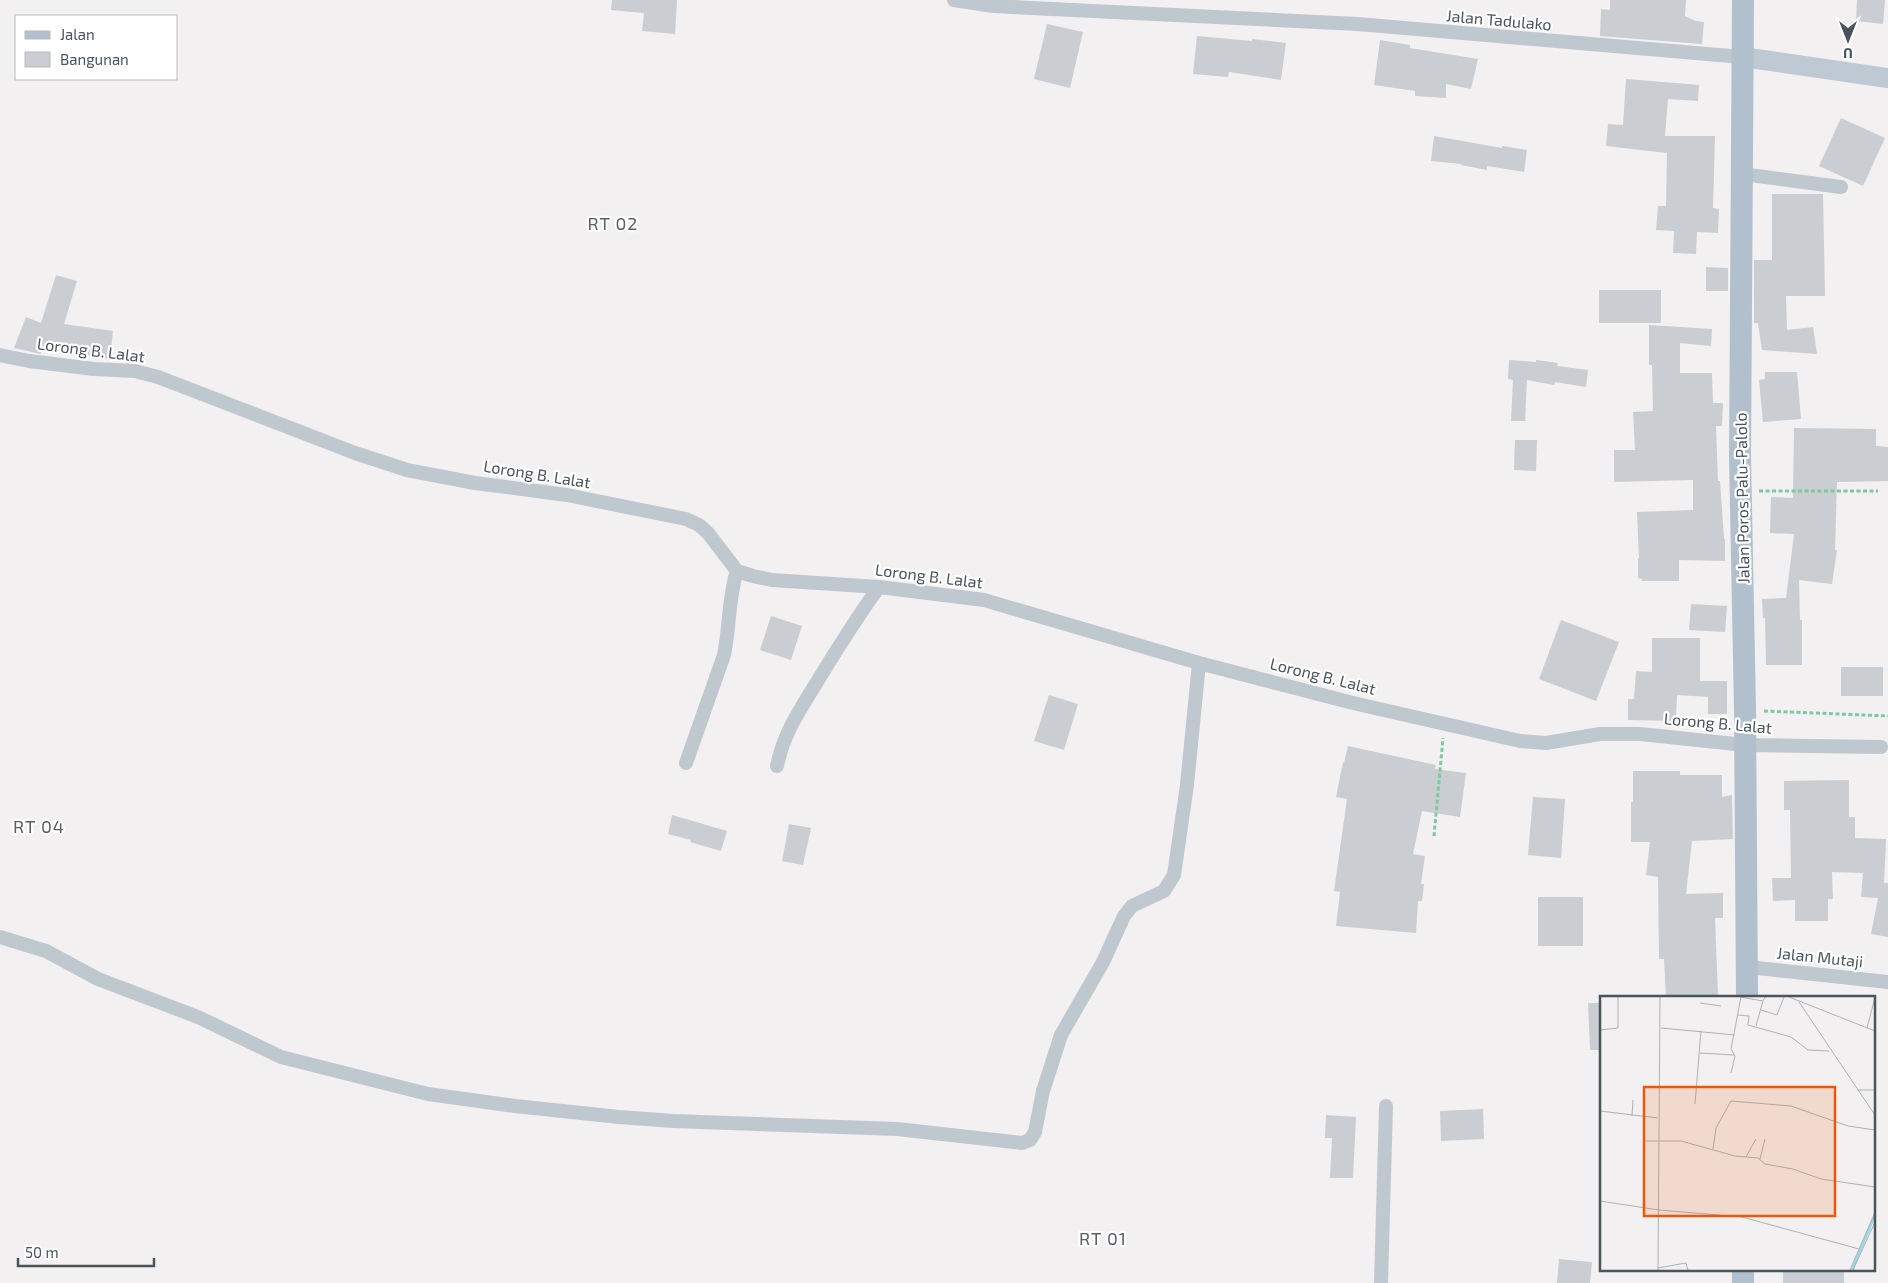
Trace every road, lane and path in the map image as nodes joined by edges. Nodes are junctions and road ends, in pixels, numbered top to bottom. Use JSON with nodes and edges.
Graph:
{"nodes":[{"id":1,"x":954,"y":0,"type":"edge"},
{"id":2,"x":1743,"y":0,"type":"edge"},
{"id":3,"x":1742,"y":57,"type":"junction"},
{"id":4,"x":1888,"y":78,"type":"edge"},
{"id":5,"x":1742,"y":174,"type":"junction"},
{"id":6,"x":1841,"y":187,"type":"dead end"},
{"id":7,"x":0,"y":355,"type":"edge"},
{"id":8,"x":1741,"y":491,"type":"junction"},
{"id":9,"x":1878,"y":491,"type":"dead end"},
{"id":10,"x":737,"y":571,"type":"junction"},
{"id":11,"x":879,"y":586,"type":"junction"},
{"id":12,"x":1199,"y":663,"type":"junction"},
{"id":13,"x":1746,"y":710,"type":"junction"},
{"id":14,"x":1888,"y":716,"type":"edge"},
{"id":15,"x":1445,"y":723,"type":"junction"},
{"id":16,"x":1746,"y":745,"type":"junction"},
{"id":17,"x":1881,"y":747,"type":"dead end"},
{"id":18,"x":686,"y":763,"type":"dead end"},
{"id":19,"x":777,"y":766,"type":"dead end"},
{"id":20,"x":1434,"y":836,"type":"dead end"},
{"id":21,"x":0,"y":937,"type":"edge"},
{"id":22,"x":1748,"y":967,"type":"junction"},
{"id":23,"x":1888,"y":982,"type":"edge"},
{"id":24,"x":1747,"y":996,"type":"edge"},
{"id":25,"x":1386,"y":1106,"type":"dead end"},
{"id":26,"x":1743,"y":1270,"type":"edge"},
{"id":27,"x":1382,"y":1283,"type":"edge"},
{"id":28,"x":1743,"y":1283,"type":"edge"}],
"edges":[{"from":1,"to":3,"type":"street","name":"Jalan Tadulako"},
{"from":2,"to":3,"type":"main road","name":"Jalan Poros Palu-Palolo"},
{"from":3,"to":4,"type":"street"},
{"from":3,"to":5,"type":"main road","name":"Jalan Poros Palu-Palolo"},
{"from":5,"to":6,"type":"street"},
{"from":5,"to":8,"type":"main road","name":"Jalan Poros Palu-Palolo"},
{"from":7,"to":10,"type":"street","name":"Lorong B. Lalat"},
{"from":8,"to":9,"type":"path"},
{"from":8,"to":13,"type":"main road","name":"Jalan Poros Palu-Palolo"},
{"from":10,"to":11,"type":"street","name":"Lorong B. Lalat"},
{"from":10,"to":18,"type":"street"},
{"from":11,"to":12,"type":"street","name":"Lorong B. Lalat"},
{"from":11,"to":19,"type":"street"},
{"from":12,"to":15,"type":"street","name":"Lorong B. Lalat"},
{"from":12,"to":21,"type":"street"},
{"from":13,"to":14,"type":"path"},
{"from":13,"to":16,"type":"main road","name":"Jalan Poros Palu-Palolo"},
{"from":15,"to":16,"type":"street","name":"Lorong B. Lalat"},
{"from":15,"to":20,"type":"path"},
{"from":16,"to":17,"type":"street","name":"Lorong B. Lalat"},
{"from":16,"to":22,"type":"main road","name":"Jalan Poros Palu-Palolo"},
{"from":22,"to":23,"type":"street","name":"Jalan Mutaji"},
{"from":22,"to":24,"type":"main road","name":"Jalan Poros Palu-Palolo"},
{"from":25,"to":27,"type":"street"},
{"from":26,"to":28,"type":"main road"}]}
